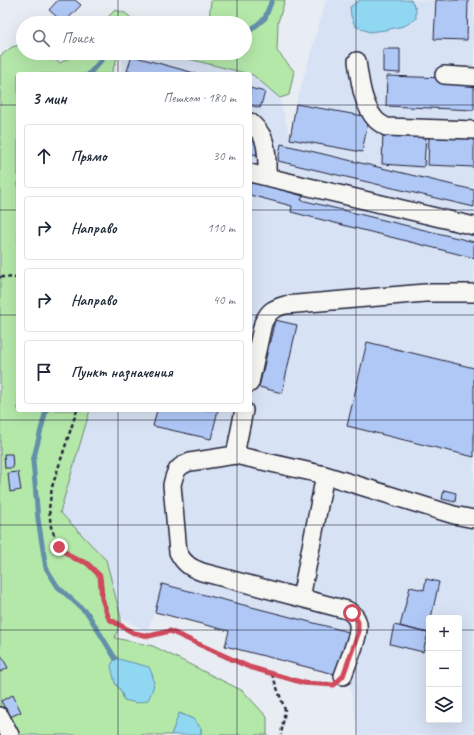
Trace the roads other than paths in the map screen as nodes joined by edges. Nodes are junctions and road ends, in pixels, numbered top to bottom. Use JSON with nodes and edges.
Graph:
{"nodes":[{"id":1,"x":357,"y":61,"type":"dead end"},
{"id":2,"x":444,"y":75,"type":"dead end"},
{"id":3,"x":474,"y":77,"type":"edge"},
{"id":4,"x":252,"y":124,"type":"edge"},
{"id":5,"x":474,"y":130,"type":"edge"},
{"id":6,"x":252,"y":173,"type":"edge"},
{"id":7,"x":267,"y":177,"type":"junction"},
{"id":8,"x":474,"y":226,"type":"edge"},
{"id":9,"x":474,"y":293,"type":"edge"},
{"id":10,"x":252,"y":374,"type":"edge"},
{"id":11,"x":244,"y":412,"type":"edge"},
{"id":12,"x":234,"y":455,"type":"junction"},
{"id":13,"x":325,"y":475,"type":"junction"},
{"id":14,"x":474,"y":520,"type":"edge"},
{"id":15,"x":301,"y":598,"type":"junction"},
{"id":16,"x":343,"y":676,"type":"road end"},
{"id":17,"x":0,"y":716,"type":"edge"},
{"id":18,"x":10,"y":735,"type":"edge"}],
"edges":[{"from":1,"to":5,"type":"lane"},
{"from":2,"to":3,"type":"lane"},
{"from":4,"to":7,"type":"lane"},
{"from":6,"to":7,"type":"lane"},
{"from":7,"to":8,"type":"lane"},
{"from":9,"to":10,"type":"lane"},
{"from":11,"to":12,"type":"lane"},
{"from":12,"to":13,"type":"lane"},
{"from":12,"to":15,"type":"lane"},
{"from":13,"to":14,"type":"lane"},
{"from":13,"to":15,"type":"lane"},
{"from":15,"to":16,"type":"lane"},
{"from":17,"to":18,"type":"lane"}]}
